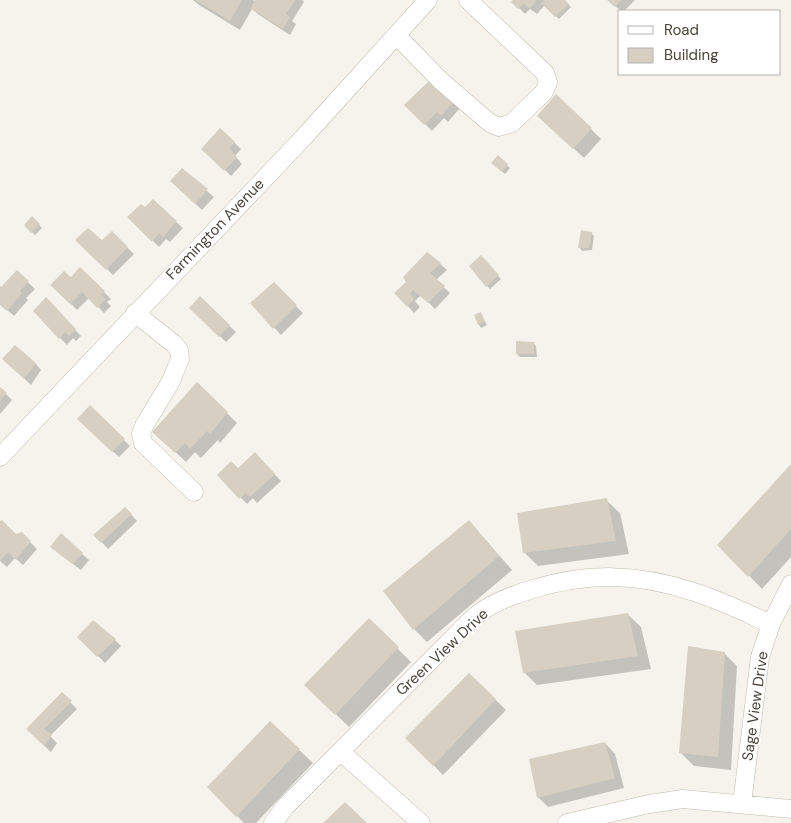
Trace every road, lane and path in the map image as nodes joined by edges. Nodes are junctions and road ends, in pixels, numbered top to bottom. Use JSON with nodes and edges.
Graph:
{"nodes":[{"id":1,"x":428,"y":0,"type":"edge"},
{"id":2,"x":468,"y":0,"type":"edge"},
{"id":3,"x":396,"y":35,"type":"junction"},
{"id":4,"x":134,"y":313,"type":"junction"},
{"id":5,"x":0,"y":457,"type":"edge"},
{"id":6,"x":194,"y":492,"type":"dead end"},
{"id":7,"x":791,"y":584,"type":"edge"},
{"id":8,"x":771,"y":624,"type":"junction"},
{"id":9,"x":340,"y":752,"type":"junction"},
{"id":10,"x":742,"y":804,"type":"junction"},
{"id":11,"x":791,"y":809,"type":"edge"},
{"id":12,"x":273,"y":823,"type":"edge"},
{"id":13,"x":421,"y":823,"type":"edge"},
{"id":14,"x":567,"y":823,"type":"edge"}],
"edges":[{"from":1,"to":3,"type":"street","name":"Farmington Avenue"},
{"from":2,"to":3,"type":"street"},
{"from":3,"to":4,"type":"street","name":"Farmington Avenue"},
{"from":4,"to":5,"type":"street","name":"Farmington Avenue"},
{"from":4,"to":6,"type":"street"},
{"from":7,"to":8,"type":"street","name":"Sage View Drive"},
{"from":8,"to":9,"type":"street","name":"Green View Drive"},
{"from":8,"to":10,"type":"street","name":"Sage View Drive"},
{"from":9,"to":12,"type":"street","name":"Green View Drive"},
{"from":9,"to":13,"type":"street"},
{"from":10,"to":11,"type":"street"},
{"from":10,"to":14,"type":"street"}]}
